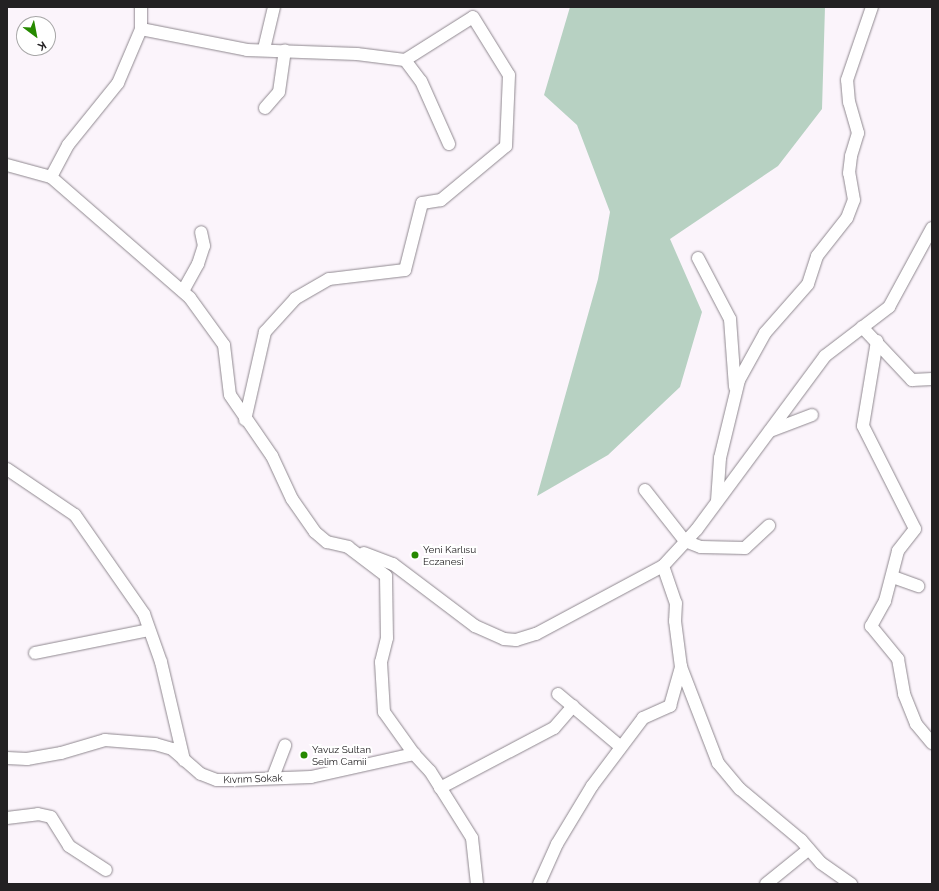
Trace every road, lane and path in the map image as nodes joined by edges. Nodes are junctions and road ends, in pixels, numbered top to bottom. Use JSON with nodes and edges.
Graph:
{"nodes":[{"id":1,"x":141,"y":7,"type":"edge"},
{"id":2,"x":274,"y":7,"type":"edge"},
{"id":3,"x":872,"y":7,"type":"edge"},
{"id":4,"x":141,"y":29,"type":"junction"},
{"id":5,"x":264,"y":49,"type":"junction"},
{"id":6,"x":285,"y":50,"type":"junction"},
{"id":7,"x":405,"y":60,"type":"junction"},
{"id":8,"x":265,"y":108,"type":"dead end"},
{"id":9,"x":448,"y":144,"type":"dead end"},
{"id":10,"x":7,"y":165,"type":"edge"},
{"id":11,"x":51,"y":178,"type":"junction"},
{"id":12,"x":932,"y":228,"type":"edge"},
{"id":13,"x":201,"y":232,"type":"dead end"},
{"id":14,"x":698,"y":258,"type":"dead end"},
{"id":15,"x":183,"y":291,"type":"junction"},
{"id":16,"x":862,"y":327,"type":"junction"},
{"id":17,"x":877,"y":341,"type":"junction"},
{"id":18,"x":932,"y":379,"type":"edge"},
{"id":19,"x":736,"y":396,"type":"junction"},
{"id":20,"x":812,"y":416,"type":"dead end"},
{"id":21,"x":245,"y":420,"type":"junction"},
{"id":22,"x":769,"y":431,"type":"junction"},
{"id":23,"x":7,"y":469,"type":"edge"},
{"id":24,"x":645,"y":490,"type":"dead end"},
{"id":25,"x":717,"y":500,"type":"junction"},
{"id":26,"x":769,"y":526,"type":"dead end"},
{"id":27,"x":685,"y":541,"type":"junction"},
{"id":28,"x":348,"y":547,"type":"junction"},
{"id":29,"x":663,"y":566,"type":"junction"},
{"id":30,"x":893,"y":577,"type":"junction"},
{"id":31,"x":918,"y":586,"type":"dead end"},
{"id":32,"x":148,"y":630,"type":"junction"},
{"id":33,"x":35,"y":653,"type":"dead end"},
{"id":34,"x":681,"y":667,"type":"junction"},
{"id":35,"x":558,"y":694,"type":"dead end"},
{"id":36,"x":573,"y":706,"type":"junction"},
{"id":37,"x":932,"y":743,"type":"edge"},
{"id":38,"x":286,"y":745,"type":"dead end"},
{"id":39,"x":621,"y":747,"type":"junction"},
{"id":40,"x":414,"y":754,"type":"junction"},
{"id":41,"x":7,"y":758,"type":"edge"},
{"id":42,"x":184,"y":760,"type":"junction"},
{"id":43,"x":273,"y":777,"type":"junction"},
{"id":44,"x":440,"y":788,"type":"junction"},
{"id":45,"x":7,"y":818,"type":"edge"},
{"id":46,"x":809,"y":849,"type":"junction"},
{"id":47,"x":106,"y":870,"type":"dead end"},
{"id":48,"x":477,"y":884,"type":"edge"},
{"id":49,"x":538,"y":884,"type":"edge"},
{"id":50,"x":766,"y":884,"type":"edge"},
{"id":51,"x":851,"y":884,"type":"edge"}],
"edges":[{"from":1,"to":4,"type":"street"},
{"from":2,"to":5,"type":"street"},
{"from":3,"to":19,"type":"street"},
{"from":4,"to":5,"type":"street"},
{"from":4,"to":11,"type":"street"},
{"from":5,"to":6,"type":"street"},
{"from":6,"to":7,"type":"street"},
{"from":6,"to":8,"type":"street"},
{"from":7,"to":9,"type":"street"},
{"from":7,"to":21,"type":"street"},
{"from":10,"to":11,"type":"street"},
{"from":11,"to":15,"type":"street"},
{"from":12,"to":16,"type":"street"},
{"from":13,"to":15,"type":"street"},
{"from":14,"to":19,"type":"street"},
{"from":15,"to":21,"type":"street"},
{"from":16,"to":17,"type":"street"},
{"from":16,"to":22,"type":"street"},
{"from":17,"to":18,"type":"street"},
{"from":17,"to":30,"type":"street"},
{"from":19,"to":25,"type":"street"},
{"from":20,"to":22,"type":"street"},
{"from":21,"to":28,"type":"street"},
{"from":22,"to":25,"type":"street"},
{"from":23,"to":32,"type":"street"},
{"from":24,"to":27,"type":"street"},
{"from":25,"to":27,"type":"street"},
{"from":26,"to":27,"type":"street"},
{"from":27,"to":29,"type":"street"},
{"from":28,"to":29,"type":"street"},
{"from":28,"to":40,"type":"street"},
{"from":29,"to":34,"type":"street"},
{"from":30,"to":31,"type":"street"},
{"from":30,"to":37,"type":"street"},
{"from":32,"to":33,"type":"street"},
{"from":32,"to":42,"type":"street"},
{"from":34,"to":39,"type":"street"},
{"from":34,"to":46,"type":"street"},
{"from":35,"to":36,"type":"street"},
{"from":36,"to":39,"type":"street"},
{"from":36,"to":44,"type":"street"},
{"from":38,"to":43,"type":"street"},
{"from":39,"to":49,"type":"street"},
{"from":40,"to":43,"type":"street","name":"Kıvrım Sokak"},
{"from":40,"to":44,"type":"street"},
{"from":41,"to":42,"type":"street","name":"Kıvrım Sokak"},
{"from":42,"to":43,"type":"street","name":"Kıvrım Sokak"},
{"from":44,"to":48,"type":"street"},
{"from":45,"to":47,"type":"street"},
{"from":46,"to":50,"type":"street"},
{"from":46,"to":51,"type":"street"}]}
